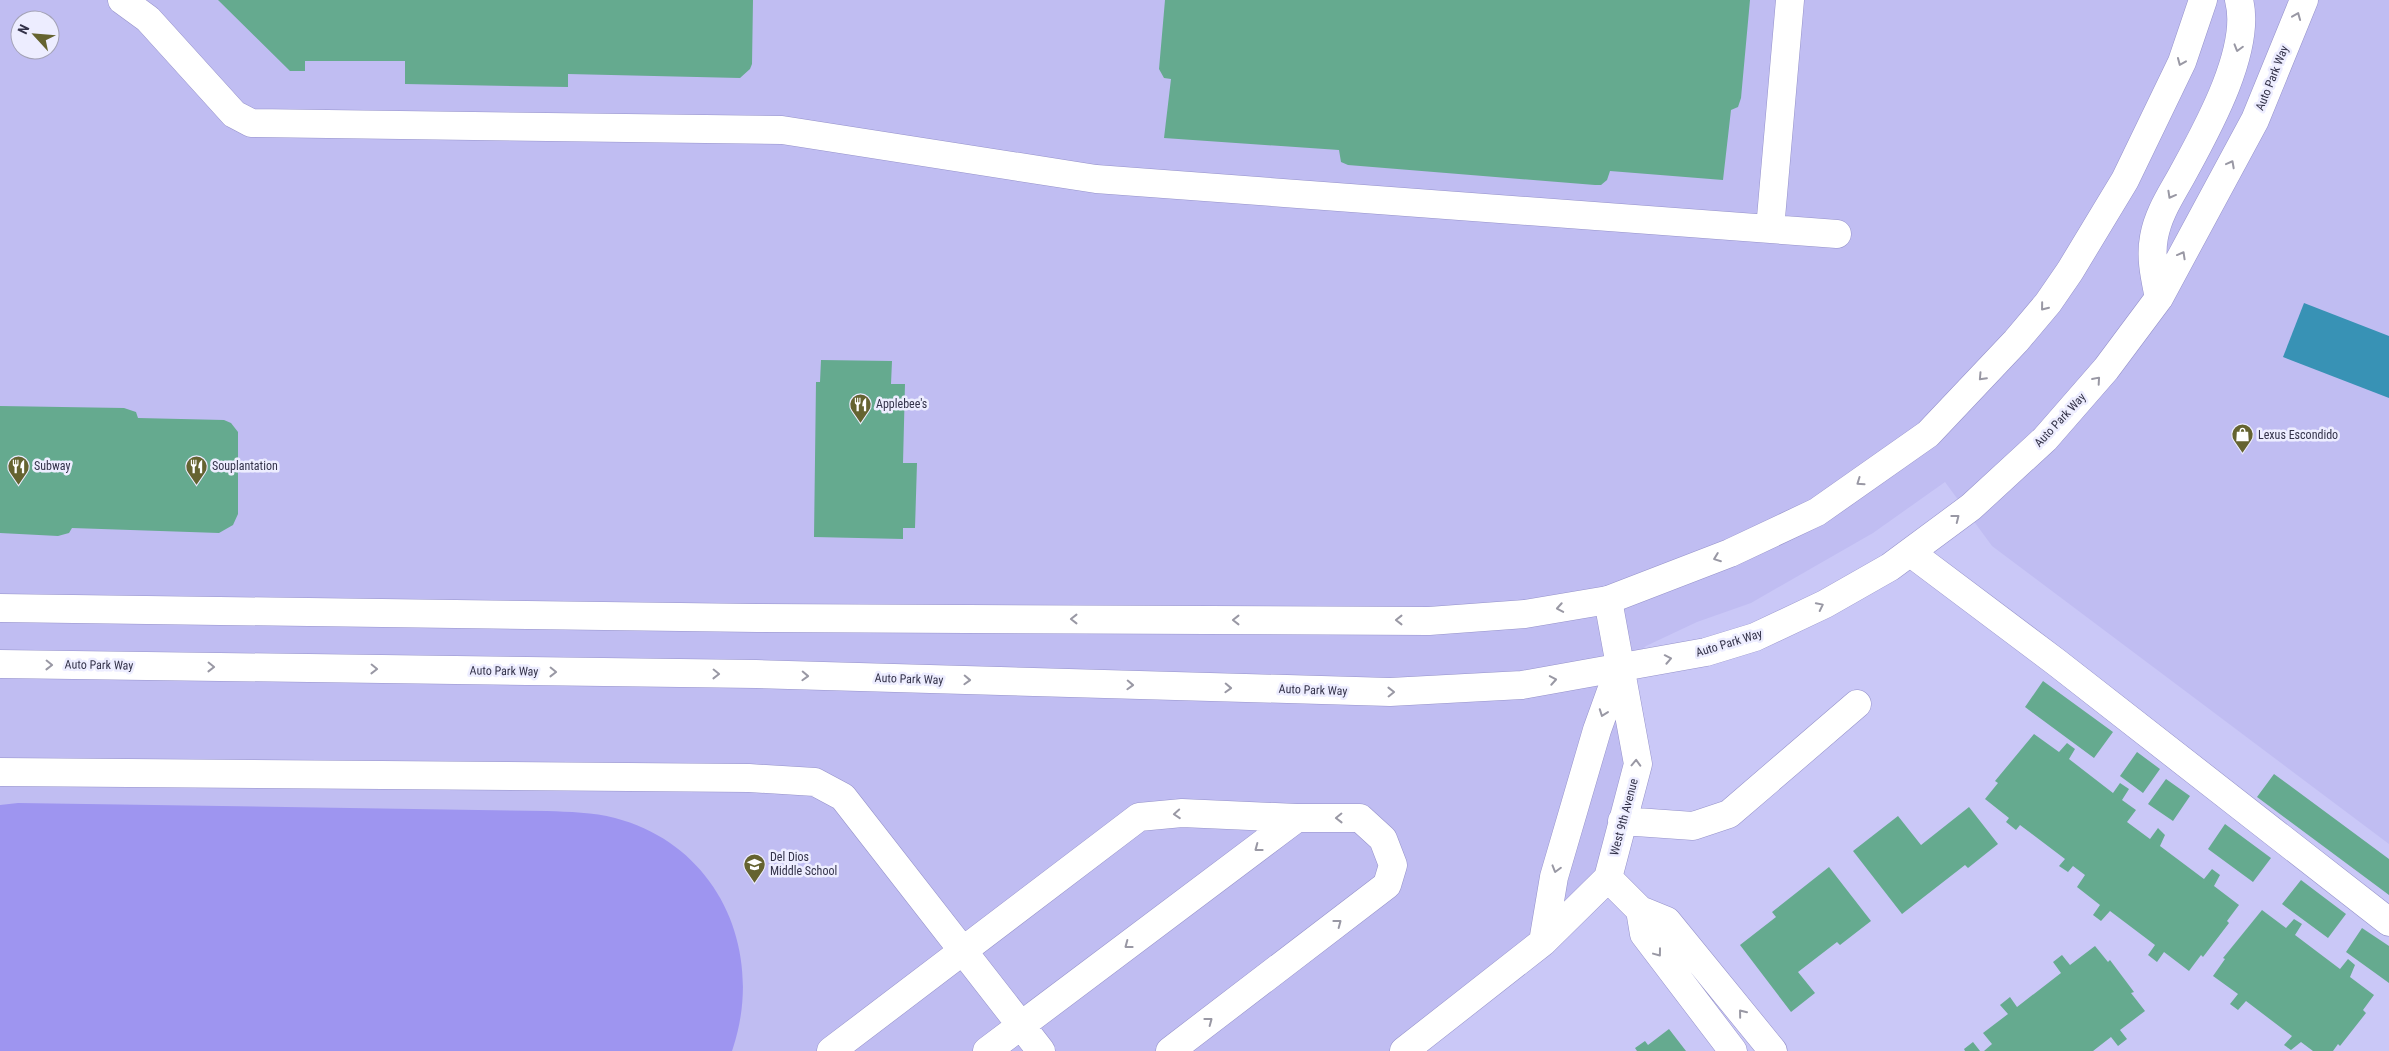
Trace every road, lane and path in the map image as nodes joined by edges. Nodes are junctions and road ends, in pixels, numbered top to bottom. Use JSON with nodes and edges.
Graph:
{"nodes":[{"id":1,"x":122,"y":0,"type":"edge"},
{"id":2,"x":1790,"y":0,"type":"edge"},
{"id":3,"x":2204,"y":0,"type":"edge"},
{"id":4,"x":2239,"y":0,"type":"edge"},
{"id":5,"x":2304,"y":0,"type":"edge"},
{"id":6,"x":1770,"y":229,"type":"junction"},
{"id":7,"x":1837,"y":234,"type":"dead end"},
{"id":8,"x":2159,"y":298,"type":"junction"},
{"id":9,"x":1911,"y":553,"type":"junction"},
{"id":10,"x":1608,"y":600,"type":"junction"},
{"id":11,"x":0,"y":608,"type":"edge"},
{"id":12,"x":0,"y":664,"type":"edge"},
{"id":13,"x":1620,"y":668,"type":"junction"},
{"id":14,"x":1857,"y":704,"type":"dead end"},
{"id":15,"x":0,"y":772,"type":"edge"},
{"id":16,"x":1297,"y":818,"type":"junction"},
{"id":17,"x":1622,"y":821,"type":"junction"},
{"id":18,"x":1608,"y":878,"type":"junction"},
{"id":19,"x":1640,"y":910,"type":"junction"},
{"id":20,"x":2389,"y":922,"type":"edge"},
{"id":21,"x":1543,"y":942,"type":"junction"},
{"id":22,"x":963,"y":951,"type":"junction"},
{"id":23,"x":1022,"y":1025,"type":"junction"},
{"id":24,"x":831,"y":1051,"type":"edge"},
{"id":25,"x":987,"y":1051,"type":"edge"},
{"id":26,"x":1042,"y":1051,"type":"edge"},
{"id":27,"x":1170,"y":1051,"type":"edge"},
{"id":28,"x":1404,"y":1051,"type":"edge"},
{"id":29,"x":1733,"y":1051,"type":"edge"},
{"id":30,"x":1773,"y":1051,"type":"edge"}],
"edges":[{"from":1,"to":6,"type":"main road"},
{"from":2,"to":6,"type":"main road"},
{"from":3,"to":10,"type":"main road","one_way":true},
{"from":4,"to":8,"type":"main road","one_way":true},
{"from":8,"to":5,"type":"main road","name":"Auto Park Way","one_way":true},
{"from":6,"to":7,"type":"main road"},
{"from":9,"to":8,"type":"main road","name":"Auto Park Way","one_way":true},
{"from":13,"to":9,"type":"main road","name":"Auto Park Way","one_way":true},
{"from":9,"to":20,"type":"main road"},
{"from":10,"to":11,"type":"main road","one_way":true},
{"from":10,"to":13,"type":"main road","name":"West 9th Avenue"},
{"from":12,"to":13,"type":"main road","name":"Auto Park Way","one_way":true},
{"from":17,"to":13,"type":"main road","name":"West 9th Avenue","one_way":true},
{"from":13,"to":21,"type":"main road","name":"West 9th Avenue","one_way":true},
{"from":14,"to":17,"type":"main road"},
{"from":15,"to":22,"type":"main road"},
{"from":16,"to":22,"type":"main road","one_way":true},
{"from":16,"to":23,"type":"main road","one_way":true},
{"from":27,"to":16,"type":"main road","one_way":true},
{"from":17,"to":18,"type":"main road","name":"West 9th Avenue"},
{"from":18,"to":19,"type":"main road"},
{"from":18,"to":21,"type":"main road"},
{"from":19,"to":29,"type":"main road","one_way":true},
{"from":30,"to":19,"type":"main road","one_way":true},
{"from":21,"to":28,"type":"main road"},
{"from":22,"to":23,"type":"main road"},
{"from":22,"to":24,"type":"main road"},
{"from":23,"to":25,"type":"main road"},
{"from":23,"to":26,"type":"main road"}]}
